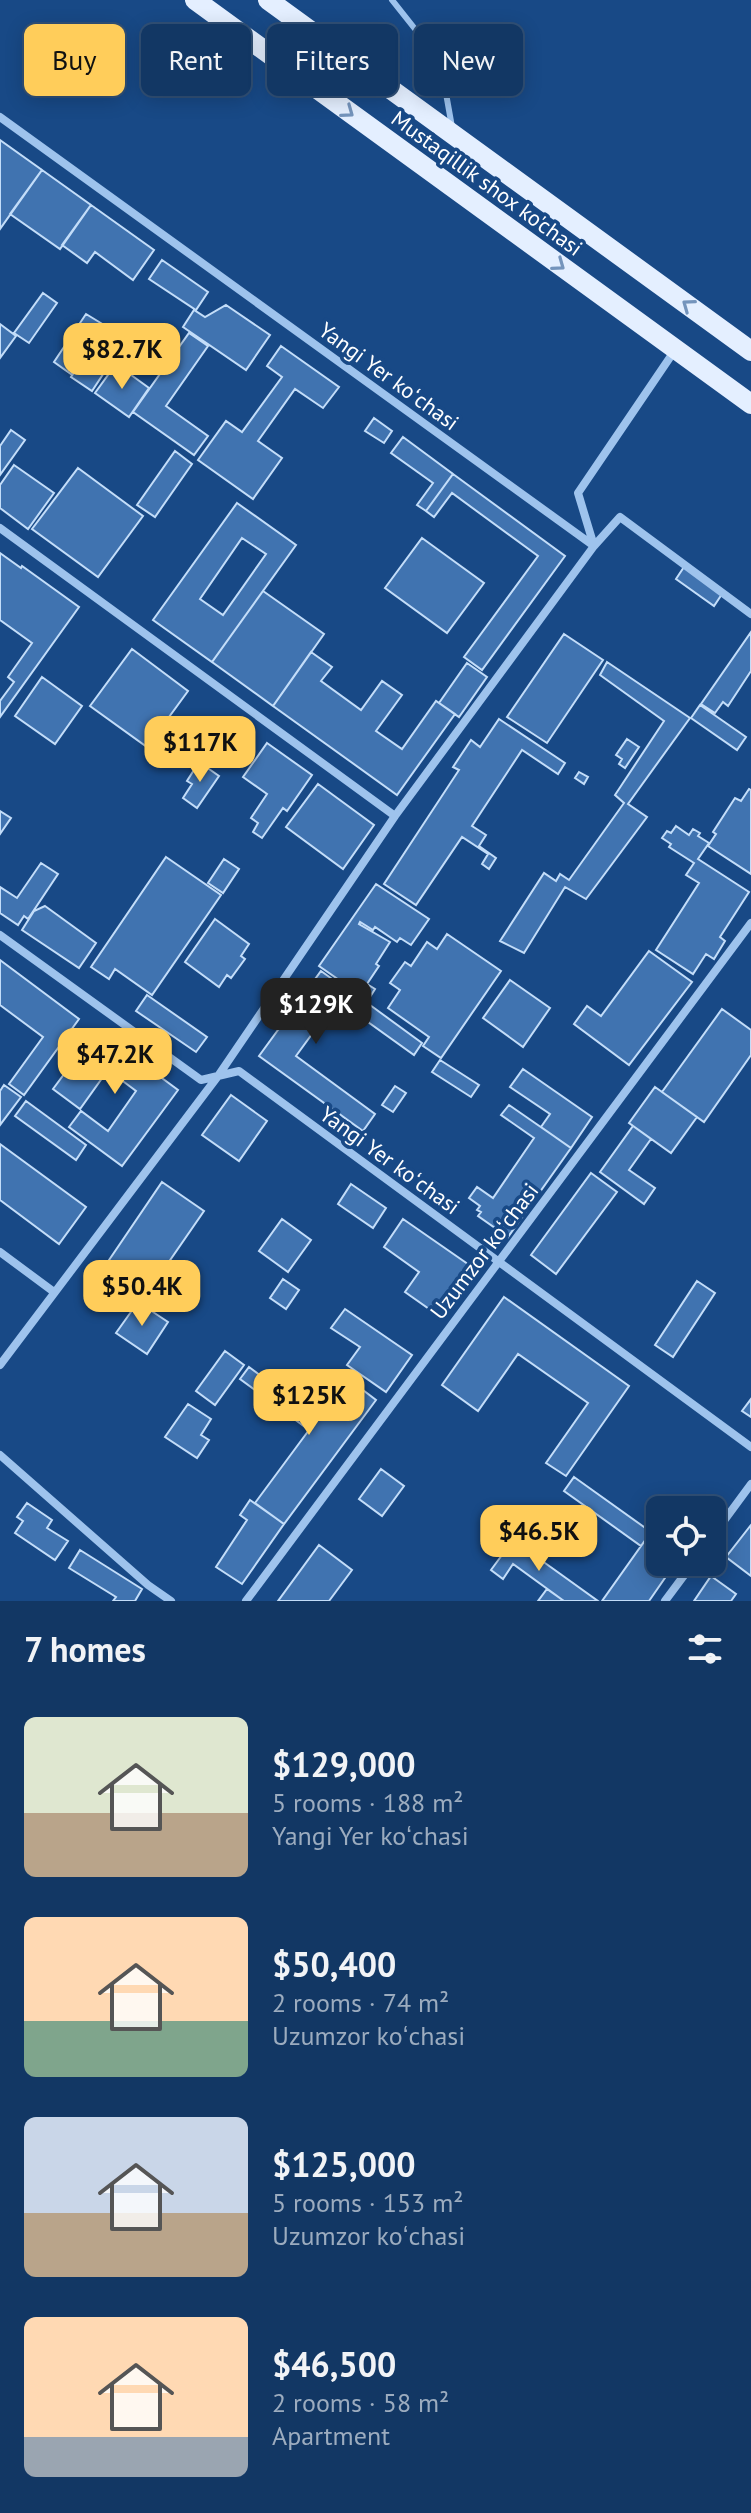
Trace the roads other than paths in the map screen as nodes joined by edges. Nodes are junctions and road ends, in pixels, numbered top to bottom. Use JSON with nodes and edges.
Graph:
{"nodes":[{"id":1,"x":195,"y":0,"type":"edge"},
{"id":2,"x":268,"y":0,"type":"edge"},
{"id":3,"x":392,"y":0,"type":"edge"},
{"id":4,"x":0,"y":117,"type":"edge"},
{"id":5,"x":453,"y":134,"type":"junction"},
{"id":6,"x":676,"y":350,"type":"junction"},
{"id":7,"x":751,"y":351,"type":"edge"},
{"id":8,"x":751,"y":404,"type":"edge"},
{"id":9,"x":0,"y":528,"type":"edge"},
{"id":10,"x":594,"y":546,"type":"junction"},
{"id":11,"x":751,"y":614,"type":"edge"},
{"id":12,"x":395,"y":816,"type":"junction"},
{"id":13,"x":751,"y":923,"type":"edge"},
{"id":14,"x":0,"y":935,"type":"edge"},
{"id":15,"x":218,"y":1076,"type":"junction"},
{"id":16,"x":0,"y":1252,"type":"edge"},
{"id":17,"x":499,"y":1261,"type":"junction"},
{"id":18,"x":54,"y":1292,"type":"junction"},
{"id":19,"x":0,"y":1365,"type":"edge"},
{"id":20,"x":751,"y":1447,"type":"edge"},
{"id":21,"x":0,"y":1455,"type":"edge"},
{"id":22,"x":751,"y":1484,"type":"edge"},
{"id":23,"x":726,"y":1518,"type":"edge"},
{"id":24,"x":684,"y":1576,"type":"edge"},
{"id":25,"x":171,"y":1601,"type":"edge"},
{"id":26,"x":246,"y":1601,"type":"edge"},
{"id":27,"x":665,"y":1601,"type":"edge"}],
"edges":[{"from":1,"to":6,"type":"main road","name":"Mustaqillik shox ko'chasi","one_way":true},
{"from":2,"to":5,"type":"main road","name":"Mustaqillik shox ko'chasi"},
{"from":3,"to":5,"type":"lane"},
{"from":4,"to":10,"type":"street","name":"Yangi Yer koʻchasi"},
{"from":7,"to":5,"type":"main road","name":"Mustaqillik shox ko'chasi","one_way":true},
{"from":6,"to":8,"type":"main road","name":"Mustaqillik shox ko'chasi"},
{"from":6,"to":10,"type":"street"},
{"from":9,"to":12,"type":"street"},
{"from":10,"to":11,"type":"street"},
{"from":10,"to":12,"type":"street"},
{"from":12,"to":15,"type":"street"},
{"from":13,"to":17,"type":"street","name":"Uzumzor koʻchasi"},
{"from":14,"to":15,"type":"street","name":"Yangi Yer koʻchasi"},
{"from":15,"to":17,"type":"street","name":"Yangi Yer koʻchasi"},
{"from":15,"to":18,"type":"street"},
{"from":16,"to":18,"type":"street"},
{"from":17,"to":20,"type":"street","name":"Yangi Yer koʻchasi"},
{"from":17,"to":26,"type":"street","name":"Uzumzor koʻchasi"},
{"from":18,"to":19,"type":"street"},
{"from":21,"to":25,"type":"street"},
{"from":22,"to":23,"type":"street"},
{"from":24,"to":27,"type":"street"}]}
